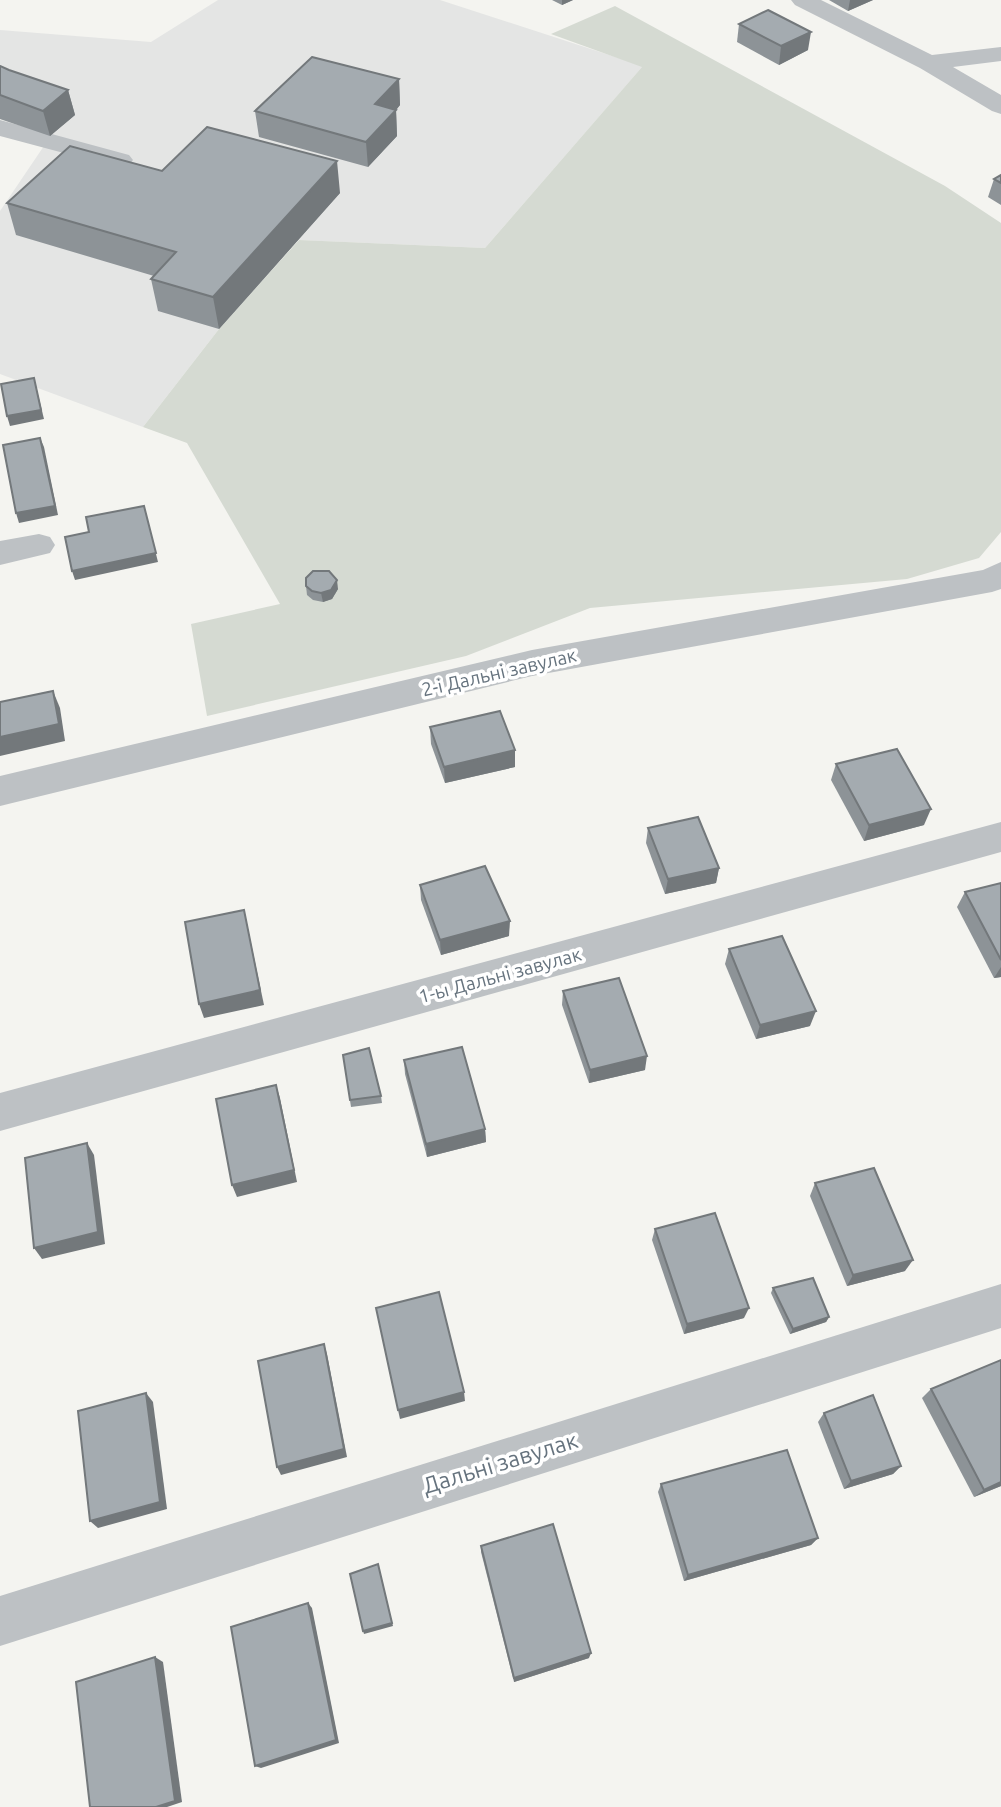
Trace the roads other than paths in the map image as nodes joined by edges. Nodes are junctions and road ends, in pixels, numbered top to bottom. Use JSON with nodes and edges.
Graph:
{"nodes":[{"id":1,"x":803,"y":0,"type":"edge"},
{"id":2,"x":1001,"y":54,"type":"edge"},
{"id":3,"x":929,"y":63,"type":"junction"},
{"id":4,"x":1001,"y":106,"type":"edge"},
{"id":5,"x":0,"y":128,"type":"edge"},
{"id":6,"x":148,"y":167,"type":"edge"},
{"id":7,"x":39,"y":545,"type":"dead end"},
{"id":8,"x":0,"y":553,"type":"edge"},
{"id":9,"x":1001,"y":574,"type":"edge"},
{"id":10,"x":0,"y":791,"type":"edge"},
{"id":11,"x":1001,"y":838,"type":"edge"},
{"id":12,"x":0,"y":1112,"type":"edge"},
{"id":13,"x":1001,"y":1306,"type":"edge"},
{"id":14,"x":0,"y":1621,"type":"edge"}],
"edges":[{"from":1,"to":3,"type":"street"},
{"from":2,"to":3,"type":"street"},
{"from":3,"to":4,"type":"street"},
{"from":5,"to":6,"type":"street"},
{"from":7,"to":8,"type":"street"},
{"from":9,"to":10,"type":"street","name":"2-і Дальні завулак"},
{"from":11,"to":12,"type":"street","name":"1-ы Дальні завулак"},
{"from":13,"to":14,"type":"street","name":"Дальні завулак"}]}
